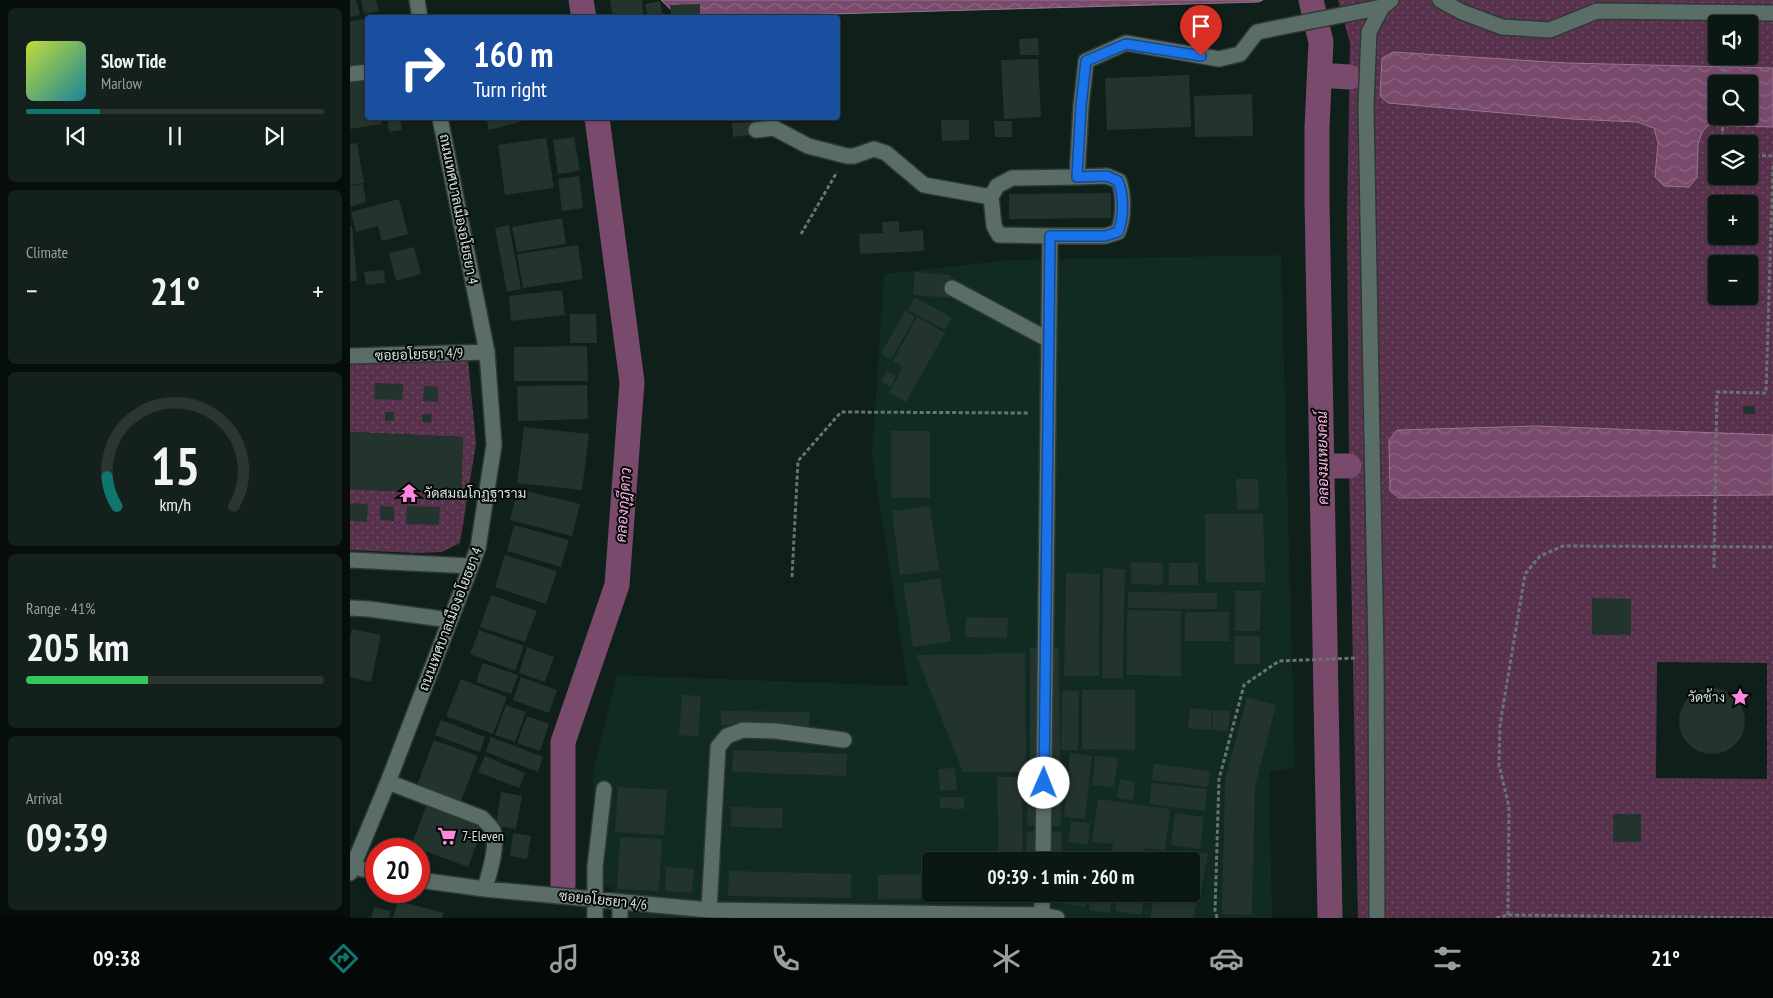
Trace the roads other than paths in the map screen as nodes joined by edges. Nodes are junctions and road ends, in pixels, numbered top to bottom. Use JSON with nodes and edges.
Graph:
{"nodes":[{"id":1,"x":417,"y":0,"type":"edge"},
{"id":2,"x":1440,"y":0,"type":"edge"},
{"id":3,"x":1387,"y":4,"type":"edge"},
{"id":4,"x":1773,"y":13,"type":"edge"},
{"id":5,"x":420,"y":15,"type":"edge"},
{"id":6,"x":365,"y":72,"type":"edge"},
{"id":7,"x":350,"y":74,"type":"edge"},
{"id":8,"x":440,"y":120,"type":"edge"},
{"id":9,"x":756,"y":130,"type":"dead end"},
{"id":10,"x":1077,"y":177,"type":"junction"},
{"id":11,"x":991,"y":197,"type":"junction"},
{"id":12,"x":1050,"y":236,"type":"junction"},
{"id":13,"x":952,"y":288,"type":"dead end"},
{"id":14,"x":1049,"y":340,"type":"junction"},
{"id":15,"x":487,"y":352,"type":"junction"},
{"id":16,"x":350,"y":356,"type":"edge"},
{"id":17,"x":350,"y":560,"type":"edge"},
{"id":18,"x":471,"y":566,"type":"junction"},
{"id":19,"x":350,"y":608,"type":"edge"},
{"id":20,"x":450,"y":620,"type":"junction"},
{"id":21,"x":844,"y":740,"type":"dead end"},
{"id":22,"x":388,"y":782,"type":"junction"},
{"id":23,"x":604,"y":789,"type":"dead end"},
{"id":24,"x":1043,"y":852,"type":"edge"},
{"id":25,"x":351,"y":869,"type":"edge"},
{"id":26,"x":365,"y":871,"type":"edge"},
{"id":27,"x":430,"y":881,"type":"edge"},
{"id":28,"x":486,"y":889,"type":"junction"},
{"id":29,"x":595,"y":898,"type":"junction"},
{"id":30,"x":620,"y":902,"type":"junction"},
{"id":31,"x":1045,"y":902,"type":"edge"},
{"id":32,"x":709,"y":910,"type":"junction"},
{"id":33,"x":960,"y":916,"type":"edge"},
{"id":34,"x":1049,"y":916,"type":"edge"},
{"id":35,"x":595,"y":918,"type":"edge"},
{"id":36,"x":620,"y":918,"type":"edge"},
{"id":37,"x":1377,"y":918,"type":"edge"}],
"edges":[{"from":1,"to":5,"type":"street"},
{"from":2,"to":4,"type":"street"},
{"from":3,"to":10,"type":"street"},
{"from":3,"to":37,"type":"street"},
{"from":6,"to":7,"type":"street"},
{"from":8,"to":15,"type":"street","name":"ถนนเทศบาลเมืองอโยธยา 4"},
{"from":9,"to":11,"type":"street"},
{"from":10,"to":11,"type":"street"},
{"from":10,"to":12,"type":"street"},
{"from":11,"to":12,"type":"street"},
{"from":12,"to":14,"type":"street"},
{"from":13,"to":14,"type":"street"},
{"from":14,"to":24,"type":"street"},
{"from":15,"to":16,"type":"street","name":"ซอยอโยธยา 4/9"},
{"from":15,"to":18,"type":"street","name":"ถนนเทศบาลเมืองอโยธยา 4"},
{"from":17,"to":18,"type":"street"},
{"from":18,"to":20,"type":"street","name":"ถนนเทศบาลเมืองอโยธยา 4"},
{"from":19,"to":20,"type":"street"},
{"from":20,"to":22,"type":"street","name":"ถนนเทศบาลเมืองอโยธยา 4"},
{"from":21,"to":32,"type":"street"},
{"from":22,"to":25,"type":"street","name":"ถนนเทศบาลเมืองอโยธยา 4"},
{"from":22,"to":28,"type":"street"},
{"from":23,"to":29,"type":"street"},
{"from":25,"to":26,"type":"street"},
{"from":27,"to":28,"type":"street","name":"ซอยอโยธยา 4/6"},
{"from":28,"to":29,"type":"street","name":"ซอยอโยธยา 4/6"},
{"from":29,"to":30,"type":"street","name":"ซอยอโยธยา 4/6"},
{"from":29,"to":35,"type":"street"},
{"from":30,"to":32,"type":"street","name":"ซอยอโยธยา 4/6"},
{"from":30,"to":36,"type":"street"},
{"from":31,"to":34,"type":"street"},
{"from":32,"to":33,"type":"street","name":"ซอยอโยธยา 4/6"},
{"from":33,"to":34,"type":"street","name":"ซอยอโยธยา 4/6"}]}
